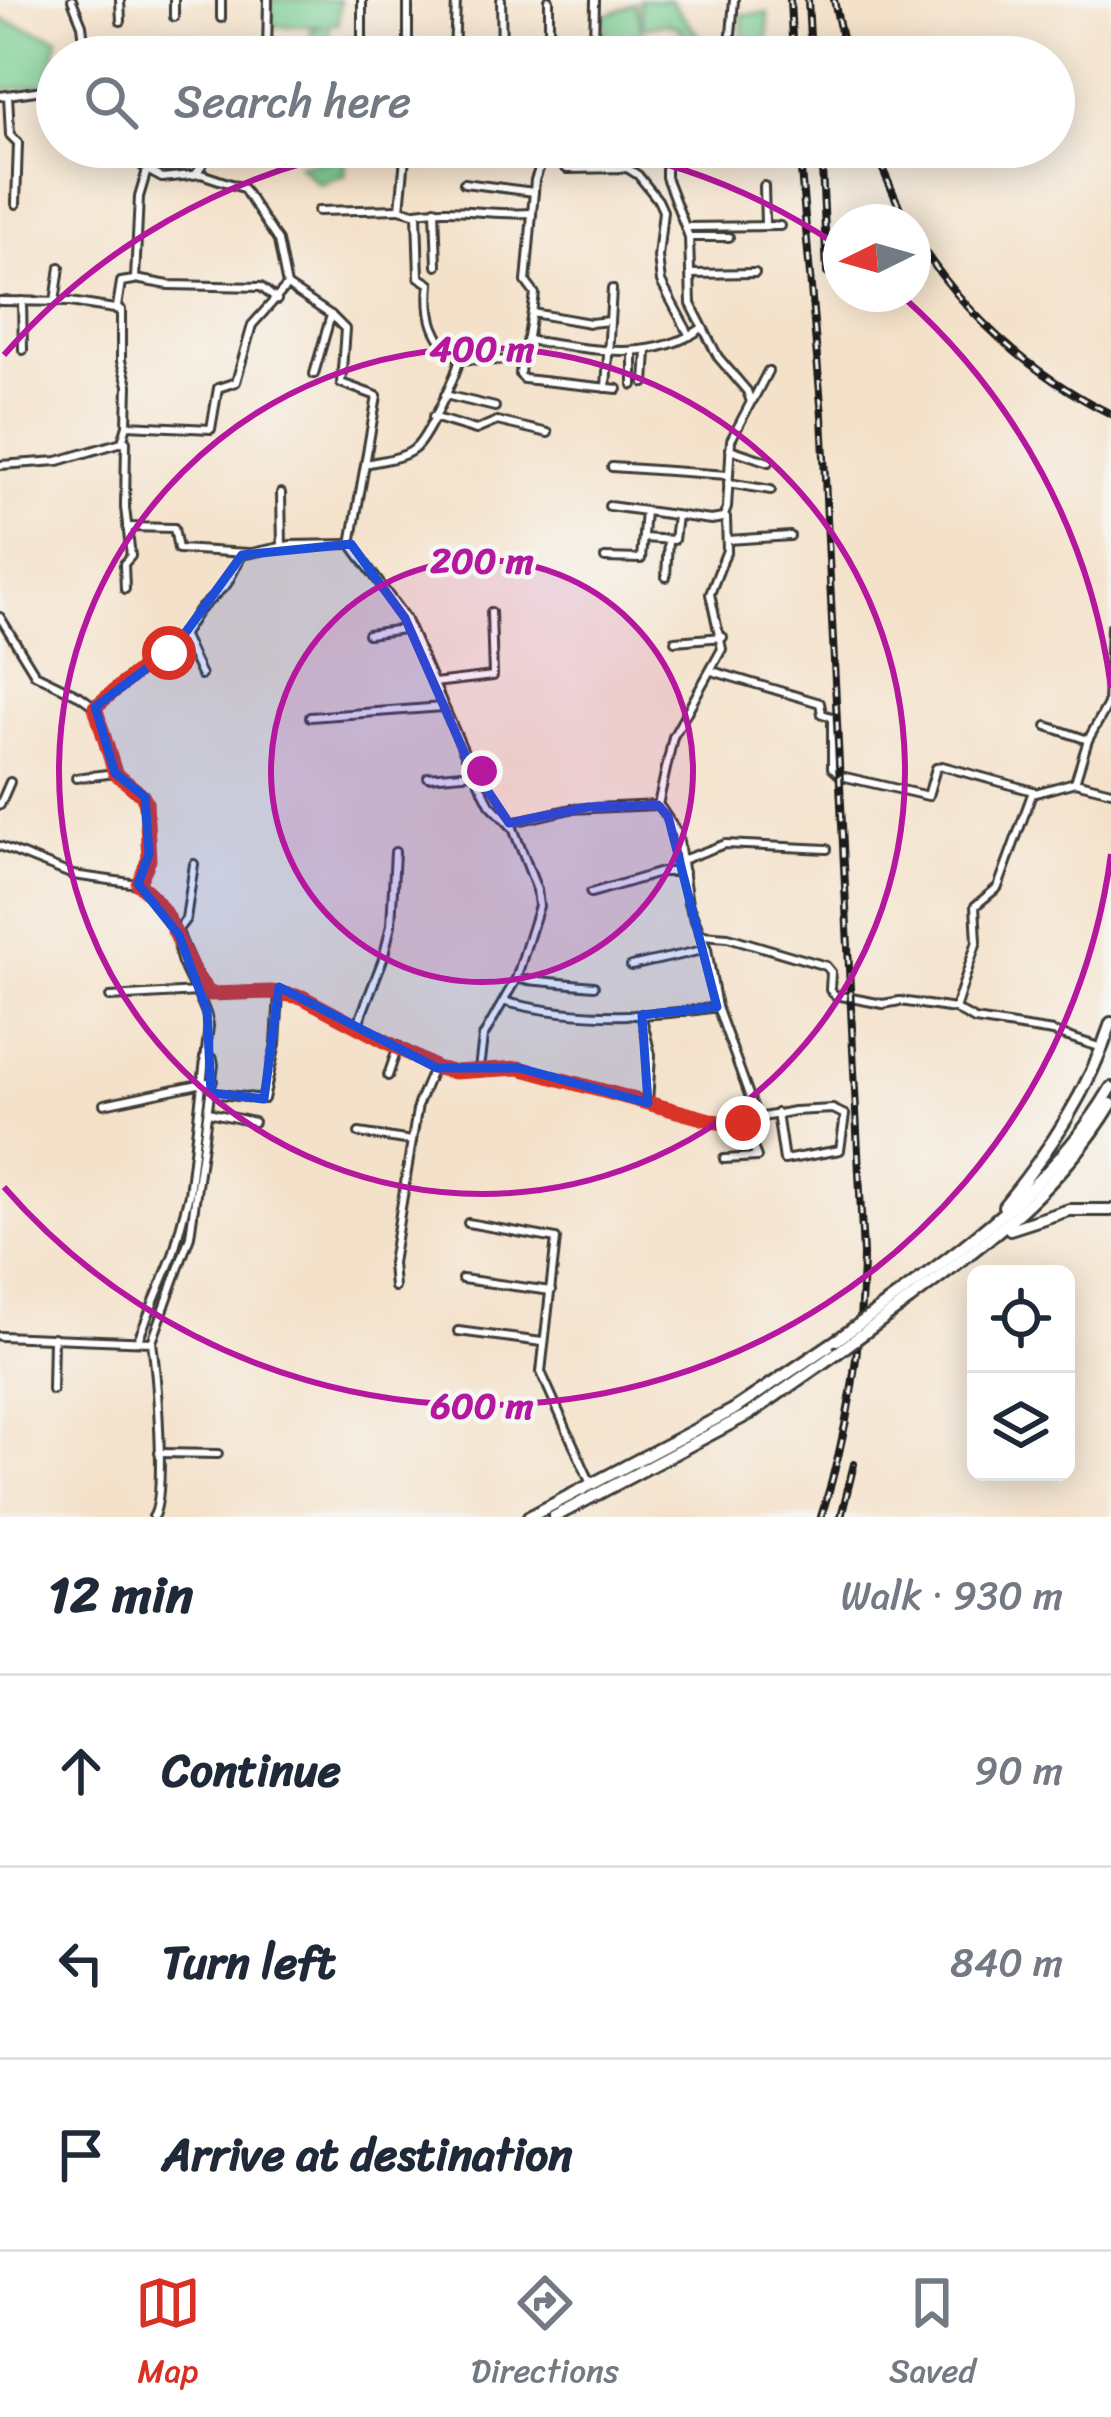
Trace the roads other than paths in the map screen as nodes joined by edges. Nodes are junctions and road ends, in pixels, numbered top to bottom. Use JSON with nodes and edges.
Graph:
{"nodes":[{"id":1,"x":72,"y":0,"type":"edge"},
{"id":2,"x":120,"y":0,"type":"edge"},
{"id":3,"x":174,"y":0,"type":"edge"},
{"id":4,"x":221,"y":0,"type":"edge"},
{"id":5,"x":268,"y":0,"type":"edge"},
{"id":6,"x":362,"y":0,"type":"edge"},
{"id":7,"x":408,"y":0,"type":"edge"},
{"id":8,"x":456,"y":0,"type":"edge"},
{"id":9,"x":501,"y":0,"type":"edge"},
{"id":10,"x":549,"y":0,"type":"edge"},
{"id":11,"x":595,"y":0,"type":"edge"},
{"id":12,"x":734,"y":0,"type":"edge"},
{"id":13,"x":174,"y":17,"type":"dead end"},
{"id":14,"x":220,"y":18,"type":"dead end"},
{"id":15,"x":121,"y":21,"type":"dead end"},
{"id":16,"x":83,"y":36,"type":"edge"},
{"id":17,"x":267,"y":36,"type":"edge"},
{"id":18,"x":362,"y":36,"type":"edge"},
{"id":19,"x":408,"y":36,"type":"edge"},
{"id":20,"x":455,"y":36,"type":"edge"},
{"id":21,"x":502,"y":36,"type":"edge"},
{"id":22,"x":549,"y":36,"type":"edge"},
{"id":23,"x":594,"y":36,"type":"edge"},
{"id":24,"x":730,"y":36,"type":"edge"},
{"id":25,"x":36,"y":91,"type":"edge"},
{"id":26,"x":4,"y":96,"type":"edge"},
{"id":27,"x":200,"y":168,"type":"edge"},
{"id":28,"x":404,"y":168,"type":"edge"},
{"id":29,"x":537,"y":168,"type":"edge"},
{"id":30,"x":627,"y":168,"type":"edge"},
{"id":31,"x":666,"y":168,"type":"edge"},
{"id":32,"x":147,"y":170,"type":"joint"},
{"id":33,"x":196,"y":174,"type":"junction"},
{"id":34,"x":464,"y":183,"type":"dead end"},
{"id":35,"x":764,"y":186,"type":"dead end"},
{"id":36,"x":534,"y":192,"type":"junction"},
{"id":37,"x":16,"y":204,"type":"dead end"},
{"id":38,"x":400,"y":209,"type":"junction"},
{"id":39,"x":435,"y":209,"type":"junction"},
{"id":40,"x":318,"y":211,"type":"dead end"},
{"id":41,"x":416,"y":212,"type":"junction"},
{"id":42,"x":532,"y":215,"type":"junction"},
{"id":43,"x":765,"y":224,"type":"junction"},
{"id":44,"x":780,"y":226,"type":"dead end"},
{"id":45,"x":685,"y":227,"type":"junction"},
{"id":46,"x":689,"y":237,"type":"junction"},
{"id":47,"x":729,"y":237,"type":"dead end"},
{"id":48,"x":437,"y":266,"type":"dead end"},
{"id":49,"x":60,"y":267,"type":"dead end"},
{"id":50,"x":755,"y":273,"type":"dead end"},
{"id":51,"x":691,"y":274,"type":"junction"},
{"id":52,"x":135,"y":280,"type":"junction"},
{"id":53,"x":287,"y":286,"type":"junction"},
{"id":54,"x":612,"y":289,"type":"dead end"},
{"id":55,"x":277,"y":300,"type":"junction"},
{"id":56,"x":0,"y":301,"type":"edge"},
{"id":57,"x":22,"y":301,"type":"junction"},
{"id":58,"x":56,"y":302,"type":"junction"},
{"id":59,"x":117,"y":307,"type":"junction"},
{"id":60,"x":532,"y":313,"type":"junction"},
{"id":61,"x":331,"y":315,"type":"junction"},
{"id":62,"x":609,"y":321,"type":"junction"},
{"id":63,"x":697,"y":332,"type":"junction"},
{"id":64,"x":527,"y":340,"type":"junction"},
{"id":65,"x":23,"y":350,"type":"dead end"},
{"id":66,"x":607,"y":350,"type":"junction"},
{"id":67,"x":647,"y":351,"type":"junction"},
{"id":68,"x":633,"y":352,"type":"junction"},
{"id":69,"x":460,"y":359,"type":"junction"},
{"id":70,"x":521,"y":361,"type":"junction"},
{"id":71,"x":768,"y":371,"type":"dead end"},
{"id":72,"x":314,"y":374,"type":"dead end"},
{"id":73,"x":645,"y":383,"type":"dead end"},
{"id":74,"x":633,"y":385,"type":"dead end"},
{"id":75,"x":605,"y":388,"type":"junction"},
{"id":76,"x":618,"y":389,"type":"dead end"},
{"id":77,"x":446,"y":395,"type":"junction"},
{"id":78,"x":751,"y":403,"type":"junction"},
{"id":79,"x":494,"y":407,"type":"dead end"},
{"id":80,"x":433,"y":417,"type":"junction"},
{"id":81,"x":127,"y":425,"type":"junction"},
{"id":82,"x":548,"y":433,"type":"dead end"},
{"id":83,"x":126,"y":437,"type":"junction"},
{"id":84,"x":730,"y":449,"type":"junction"},
{"id":85,"x":769,"y":462,"type":"dead end"},
{"id":86,"x":366,"y":464,"type":"junction"},
{"id":87,"x":0,"y":465,"type":"edge"},
{"id":88,"x":612,"y":467,"type":"dead end"},
{"id":89,"x":724,"y":477,"type":"junction"},
{"id":90,"x":772,"y":490,"type":"dead end"},
{"id":91,"x":281,"y":493,"type":"dead end"},
{"id":92,"x":609,"y":506,"type":"dead end"},
{"id":93,"x":645,"y":511,"type":"junction"},
{"id":94,"x":677,"y":515,"type":"junction"},
{"id":95,"x":722,"y":517,"type":"junction"},
{"id":96,"x":127,"y":527,"type":"junction"},
{"id":97,"x":790,"y":536,"type":"dead end"},
{"id":98,"x":643,"y":538,"type":"junction"},
{"id":99,"x":668,"y":540,"type":"junction"},
{"id":100,"x":728,"y":540,"type":"junction"},
{"id":101,"x":351,"y":544,"type":"junction"},
{"id":102,"x":281,"y":546,"type":"junction"},
{"id":103,"x":248,"y":553,"type":"junction"},
{"id":104,"x":604,"y":558,"type":"dead end"},
{"id":105,"x":666,"y":578,"type":"dead end"},
{"id":106,"x":125,"y":589,"type":"dead end"},
{"id":107,"x":491,"y":612,"type":"dead end"},
{"id":108,"x":2,"y":622,"type":"edge"},
{"id":109,"x":1111,"y":627,"type":"edge"},
{"id":110,"x":410,"y":628,"type":"junction"},
{"id":111,"x":182,"y":634,"type":"junction"},
{"id":112,"x":368,"y":634,"type":"dead end"},
{"id":113,"x":720,"y":637,"type":"junction"},
{"id":114,"x":675,"y":640,"type":"dead end"},
{"id":115,"x":712,"y":671,"type":"junction"},
{"id":116,"x":201,"y":675,"type":"dead end"},
{"id":117,"x":434,"y":683,"type":"junction"},
{"id":118,"x":95,"y":707,"type":"junction"},
{"id":119,"x":443,"y":707,"type":"junction"},
{"id":120,"x":310,"y":717,"type":"dead end"},
{"id":121,"x":1047,"y":727,"type":"dead end"},
{"id":122,"x":1088,"y":740,"type":"junction"},
{"id":123,"x":115,"y":773,"type":"junction"},
{"id":124,"x":474,"y":773,"type":"junction"},
{"id":125,"x":428,"y":777,"type":"dead end"},
{"id":126,"x":76,"y":778,"type":"dead end"},
{"id":127,"x":10,"y":782,"type":"dead end"},
{"id":128,"x":1075,"y":782,"type":"junction"},
{"id":129,"x":1111,"y":791,"type":"edge"},
{"id":130,"x":1036,"y":792,"type":"junction"},
{"id":131,"x":0,"y":805,"type":"edge"},
{"id":132,"x":654,"y":805,"type":"junction"},
{"id":133,"x":509,"y":823,"type":"junction"},
{"id":134,"x":0,"y":846,"type":"edge"},
{"id":135,"x":827,"y":848,"type":"dead end"},
{"id":136,"x":395,"y":852,"type":"dead end"},
{"id":137,"x":682,"y":860,"type":"junction"},
{"id":138,"x":194,"y":864,"type":"dead end"},
{"id":139,"x":677,"y":872,"type":"junction"},
{"id":140,"x":138,"y":884,"type":"junction"},
{"id":141,"x":591,"y":893,"type":"dead end"},
{"id":142,"x":178,"y":934,"type":"junction"},
{"id":143,"x":702,"y":935,"type":"junction"},
{"id":144,"x":703,"y":951,"type":"junction"},
{"id":145,"x":631,"y":966,"type":"dead end"},
{"id":146,"x":516,"y":979,"type":"junction"},
{"id":147,"x":594,"y":986,"type":"dead end"},
{"id":148,"x":198,"y":992,"type":"junction"},
{"id":149,"x":279,"y":993,"type":"junction"},
{"id":150,"x":110,"y":997,"type":"dead end"},
{"id":151,"x":506,"y":1002,"type":"junction"},
{"id":152,"x":712,"y":1008,"type":"junction"},
{"id":153,"x":955,"y":1009,"type":"junction"},
{"id":154,"x":641,"y":1014,"type":"junction"},
{"id":155,"x":1111,"y":1023,"type":"edge"},
{"id":156,"x":358,"y":1024,"type":"junction"},
{"id":157,"x":398,"y":1046,"type":"junction"},
{"id":158,"x":1102,"y":1049,"type":"junction"},
{"id":159,"x":205,"y":1058,"type":"junction"},
{"id":160,"x":434,"y":1066,"type":"junction"},
{"id":161,"x":478,"y":1070,"type":"junction"},
{"id":162,"x":388,"y":1076,"type":"dead end"},
{"id":163,"x":212,"y":1082,"type":"junction"},
{"id":164,"x":201,"y":1083,"type":"junction"},
{"id":165,"x":1111,"y":1088,"type":"edge"},
{"id":166,"x":212,"y":1093,"type":"junction"},
{"id":167,"x":648,"y":1102,"type":"junction"},
{"id":168,"x":104,"y":1104,"type":"dead end"},
{"id":169,"x":1111,"y":1104,"type":"edge"},
{"id":170,"x":208,"y":1112,"type":"junction"},
{"id":171,"x":777,"y":1113,"type":"junction"},
{"id":172,"x":750,"y":1120,"type":"junction"},
{"id":173,"x":254,"y":1122,"type":"dead end"},
{"id":174,"x":359,"y":1133,"type":"dead end"},
{"id":175,"x":412,"y":1141,"type":"junction"},
{"id":176,"x":724,"y":1159,"type":"dead end"},
{"id":177,"x":1111,"y":1210,"type":"edge"},
{"id":178,"x":468,"y":1223,"type":"dead end"},
{"id":179,"x":981,"y":1240,"type":"junction"},
{"id":180,"x":462,"y":1280,"type":"dead end"},
{"id":181,"x":394,"y":1287,"type":"dead end"},
{"id":182,"x":550,"y":1291,"type":"junction"},
{"id":183,"x":458,"y":1330,"type":"dead end"},
{"id":184,"x":0,"y":1336,"type":"edge"},
{"id":185,"x":53,"y":1337,"type":"junction"},
{"id":186,"x":146,"y":1341,"type":"junction"},
{"id":187,"x":542,"y":1342,"type":"junction"},
{"id":188,"x":837,"y":1346,"type":"junction"},
{"id":189,"x":52,"y":1390,"type":"dead end"},
{"id":190,"x":159,"y":1453,"type":"junction"},
{"id":191,"x":218,"y":1454,"type":"dead end"},
{"id":192,"x":591,"y":1484,"type":"junction"},
{"id":193,"x":153,"y":1517,"type":"edge"},
{"id":194,"x":529,"y":1517,"type":"edge"},
{"id":195,"x":554,"y":1517,"type":"edge"}],
"edges":[{"from":1,"to":16,"type":"street"},
{"from":2,"to":15,"type":"street"},
{"from":3,"to":13,"type":"street"},
{"from":4,"to":14,"type":"street"},
{"from":5,"to":17,"type":"street"},
{"from":6,"to":18,"type":"street"},
{"from":7,"to":19,"type":"street"},
{"from":8,"to":20,"type":"street"},
{"from":9,"to":21,"type":"street"},
{"from":10,"to":22,"type":"street"},
{"from":11,"to":23,"type":"street"},
{"from":12,"to":24,"type":"street"},
{"from":25,"to":26,"type":"street"},
{"from":26,"to":37,"type":"street"},
{"from":27,"to":33,"type":"street"},
{"from":28,"to":38,"type":"street"},
{"from":29,"to":36,"type":"street"},
{"from":30,"to":63,"type":"street"},
{"from":31,"to":45,"type":"street"},
{"from":32,"to":33,"type":"street"},
{"from":32,"to":52,"type":"street"},
{"from":33,"to":53,"type":"street"},
{"from":34,"to":36,"type":"street"},
{"from":35,"to":43,"type":"street"},
{"from":36,"to":42,"type":"street"},
{"from":38,"to":40,"type":"street"},
{"from":38,"to":41,"type":"street"},
{"from":39,"to":41,"type":"street"},
{"from":39,"to":42,"type":"street"},
{"from":39,"to":48,"type":"street"},
{"from":41,"to":69,"type":"street"},
{"from":42,"to":60,"type":"street"},
{"from":43,"to":44,"type":"street"},
{"from":43,"to":45,"type":"street"},
{"from":45,"to":46,"type":"street"},
{"from":46,"to":47,"type":"street"},
{"from":46,"to":51,"type":"street"},
{"from":49,"to":58,"type":"street"},
{"from":50,"to":51,"type":"street"},
{"from":51,"to":63,"type":"street"},
{"from":52,"to":55,"type":"street"},
{"from":52,"to":59,"type":"street"},
{"from":53,"to":55,"type":"street"},
{"from":53,"to":61,"type":"street"},
{"from":54,"to":62,"type":"street"},
{"from":55,"to":81,"type":"street"},
{"from":56,"to":57,"type":"street"},
{"from":57,"to":58,"type":"street"},
{"from":57,"to":65,"type":"street"},
{"from":58,"to":59,"type":"street"},
{"from":59,"to":81,"type":"street"},
{"from":60,"to":62,"type":"street"},
{"from":60,"to":64,"type":"street"},
{"from":61,"to":72,"type":"street"},
{"from":61,"to":86,"type":"street"},
{"from":62,"to":66,"type":"street"},
{"from":63,"to":67,"type":"street"},
{"from":63,"to":78,"type":"street"},
{"from":64,"to":66,"type":"street"},
{"from":64,"to":70,"type":"street"},
{"from":66,"to":68,"type":"street"},
{"from":66,"to":75,"type":"street"},
{"from":67,"to":68,"type":"street"},
{"from":67,"to":73,"type":"street"},
{"from":68,"to":74,"type":"street"},
{"from":69,"to":70,"type":"street"},
{"from":69,"to":77,"type":"street"},
{"from":70,"to":75,"type":"street"},
{"from":71,"to":78,"type":"street"},
{"from":75,"to":76,"type":"street"},
{"from":77,"to":79,"type":"street"},
{"from":77,"to":80,"type":"street"},
{"from":78,"to":84,"type":"street"},
{"from":80,"to":82,"type":"street"},
{"from":80,"to":86,"type":"street"},
{"from":81,"to":83,"type":"street"},
{"from":83,"to":87,"type":"street"},
{"from":83,"to":96,"type":"street"},
{"from":84,"to":85,"type":"street"},
{"from":84,"to":89,"type":"street"},
{"from":86,"to":101,"type":"street"},
{"from":88,"to":89,"type":"street"},
{"from":89,"to":90,"type":"street"},
{"from":89,"to":95,"type":"street"},
{"from":91,"to":102,"type":"street"},
{"from":92,"to":93,"type":"street"},
{"from":93,"to":94,"type":"street"},
{"from":93,"to":98,"type":"street"},
{"from":94,"to":95,"type":"street"},
{"from":94,"to":99,"type":"street"},
{"from":95,"to":100,"type":"street"},
{"from":96,"to":103,"type":"street"},
{"from":96,"to":106,"type":"street"},
{"from":97,"to":100,"type":"street"},
{"from":98,"to":99,"type":"street"},
{"from":98,"to":104,"type":"street"},
{"from":99,"to":105,"type":"street"},
{"from":100,"to":113,"type":"street"},
{"from":101,"to":102,"type":"street"},
{"from":101,"to":110,"type":"street"},
{"from":102,"to":103,"type":"street"},
{"from":103,"to":111,"type":"street"},
{"from":107,"to":117,"type":"street"},
{"from":108,"to":118,"type":"street"},
{"from":109,"to":122,"type":"street"},
{"from":110,"to":112,"type":"street"},
{"from":110,"to":117,"type":"street"},
{"from":111,"to":116,"type":"street"},
{"from":111,"to":118,"type":"street"},
{"from":113,"to":114,"type":"street"},
{"from":113,"to":115,"type":"street"},
{"from":115,"to":130,"type":"street"},
{"from":115,"to":132,"type":"street"},
{"from":117,"to":119,"type":"street"},
{"from":118,"to":123,"type":"street"},
{"from":119,"to":120,"type":"street"},
{"from":119,"to":124,"type":"street"},
{"from":121,"to":122,"type":"street"},
{"from":122,"to":128,"type":"street"},
{"from":123,"to":126,"type":"street"},
{"from":123,"to":140,"type":"street"},
{"from":124,"to":125,"type":"street"},
{"from":124,"to":133,"type":"street"},
{"from":127,"to":131,"type":"street"},
{"from":128,"to":129,"type":"street"},
{"from":128,"to":130,"type":"street"},
{"from":130,"to":153,"type":"street"},
{"from":132,"to":133,"type":"street"},
{"from":132,"to":137,"type":"street"},
{"from":133,"to":146,"type":"street"},
{"from":134,"to":140,"type":"street"},
{"from":135,"to":137,"type":"street"},
{"from":136,"to":156,"type":"street"},
{"from":137,"to":139,"type":"street"},
{"from":138,"to":142,"type":"street"},
{"from":139,"to":141,"type":"street"},
{"from":139,"to":143,"type":"street"},
{"from":140,"to":142,"type":"street"},
{"from":142,"to":148,"type":"street"},
{"from":142,"to":149,"type":"street"},
{"from":143,"to":144,"type":"street"},
{"from":143,"to":153,"type":"street"},
{"from":144,"to":145,"type":"street"},
{"from":144,"to":152,"type":"street"},
{"from":146,"to":147,"type":"street"},
{"from":146,"to":151,"type":"street"},
{"from":148,"to":150,"type":"street"},
{"from":148,"to":159,"type":"street"},
{"from":149,"to":156,"type":"street"},
{"from":149,"to":166,"type":"street"},
{"from":151,"to":154,"type":"street"},
{"from":151,"to":161,"type":"street"},
{"from":152,"to":154,"type":"street"},
{"from":152,"to":172,"type":"street"},
{"from":153,"to":158,"type":"street"},
{"from":154,"to":167,"type":"street"},
{"from":155,"to":158,"type":"highway"},
{"from":156,"to":157,"type":"street"},
{"from":157,"to":160,"type":"street"},
{"from":157,"to":162,"type":"street"},
{"from":158,"to":179,"type":"highway"},
{"from":159,"to":163,"type":"street"},
{"from":159,"to":164,"type":"street"},
{"from":160,"to":161,"type":"street"},
{"from":160,"to":175,"type":"street"},
{"from":161,"to":167,"type":"street"},
{"from":163,"to":164,"type":"street"},
{"from":163,"to":166,"type":"street"},
{"from":164,"to":168,"type":"street"},
{"from":164,"to":186,"type":"street"},
{"from":165,"to":179,"type":"highway"},
{"from":166,"to":170,"type":"street"},
{"from":167,"to":172,"type":"street"},
{"from":169,"to":179,"type":"highway"},
{"from":170,"to":173,"type":"street"},
{"from":170,"to":186,"type":"street"},
{"from":171,"to":171,"type":"street"},
{"from":171,"to":172,"type":"street"},
{"from":172,"to":176,"type":"street"},
{"from":174,"to":175,"type":"street"},
{"from":175,"to":181,"type":"street"},
{"from":177,"to":179,"type":"highway"},
{"from":178,"to":182,"type":"street"},
{"from":179,"to":188,"type":"highway","bridge":true},
{"from":180,"to":182,"type":"street"},
{"from":182,"to":187,"type":"street"},
{"from":183,"to":187,"type":"street"},
{"from":184,"to":185,"type":"street"},
{"from":185,"to":186,"type":"street"},
{"from":185,"to":189,"type":"street"},
{"from":186,"to":190,"type":"street"},
{"from":187,"to":192,"type":"street"},
{"from":188,"to":192,"type":"highway"},
{"from":188,"to":195,"type":"highway"},
{"from":190,"to":191,"type":"street"},
{"from":190,"to":193,"type":"street"},
{"from":192,"to":194,"type":"highway"}]}
